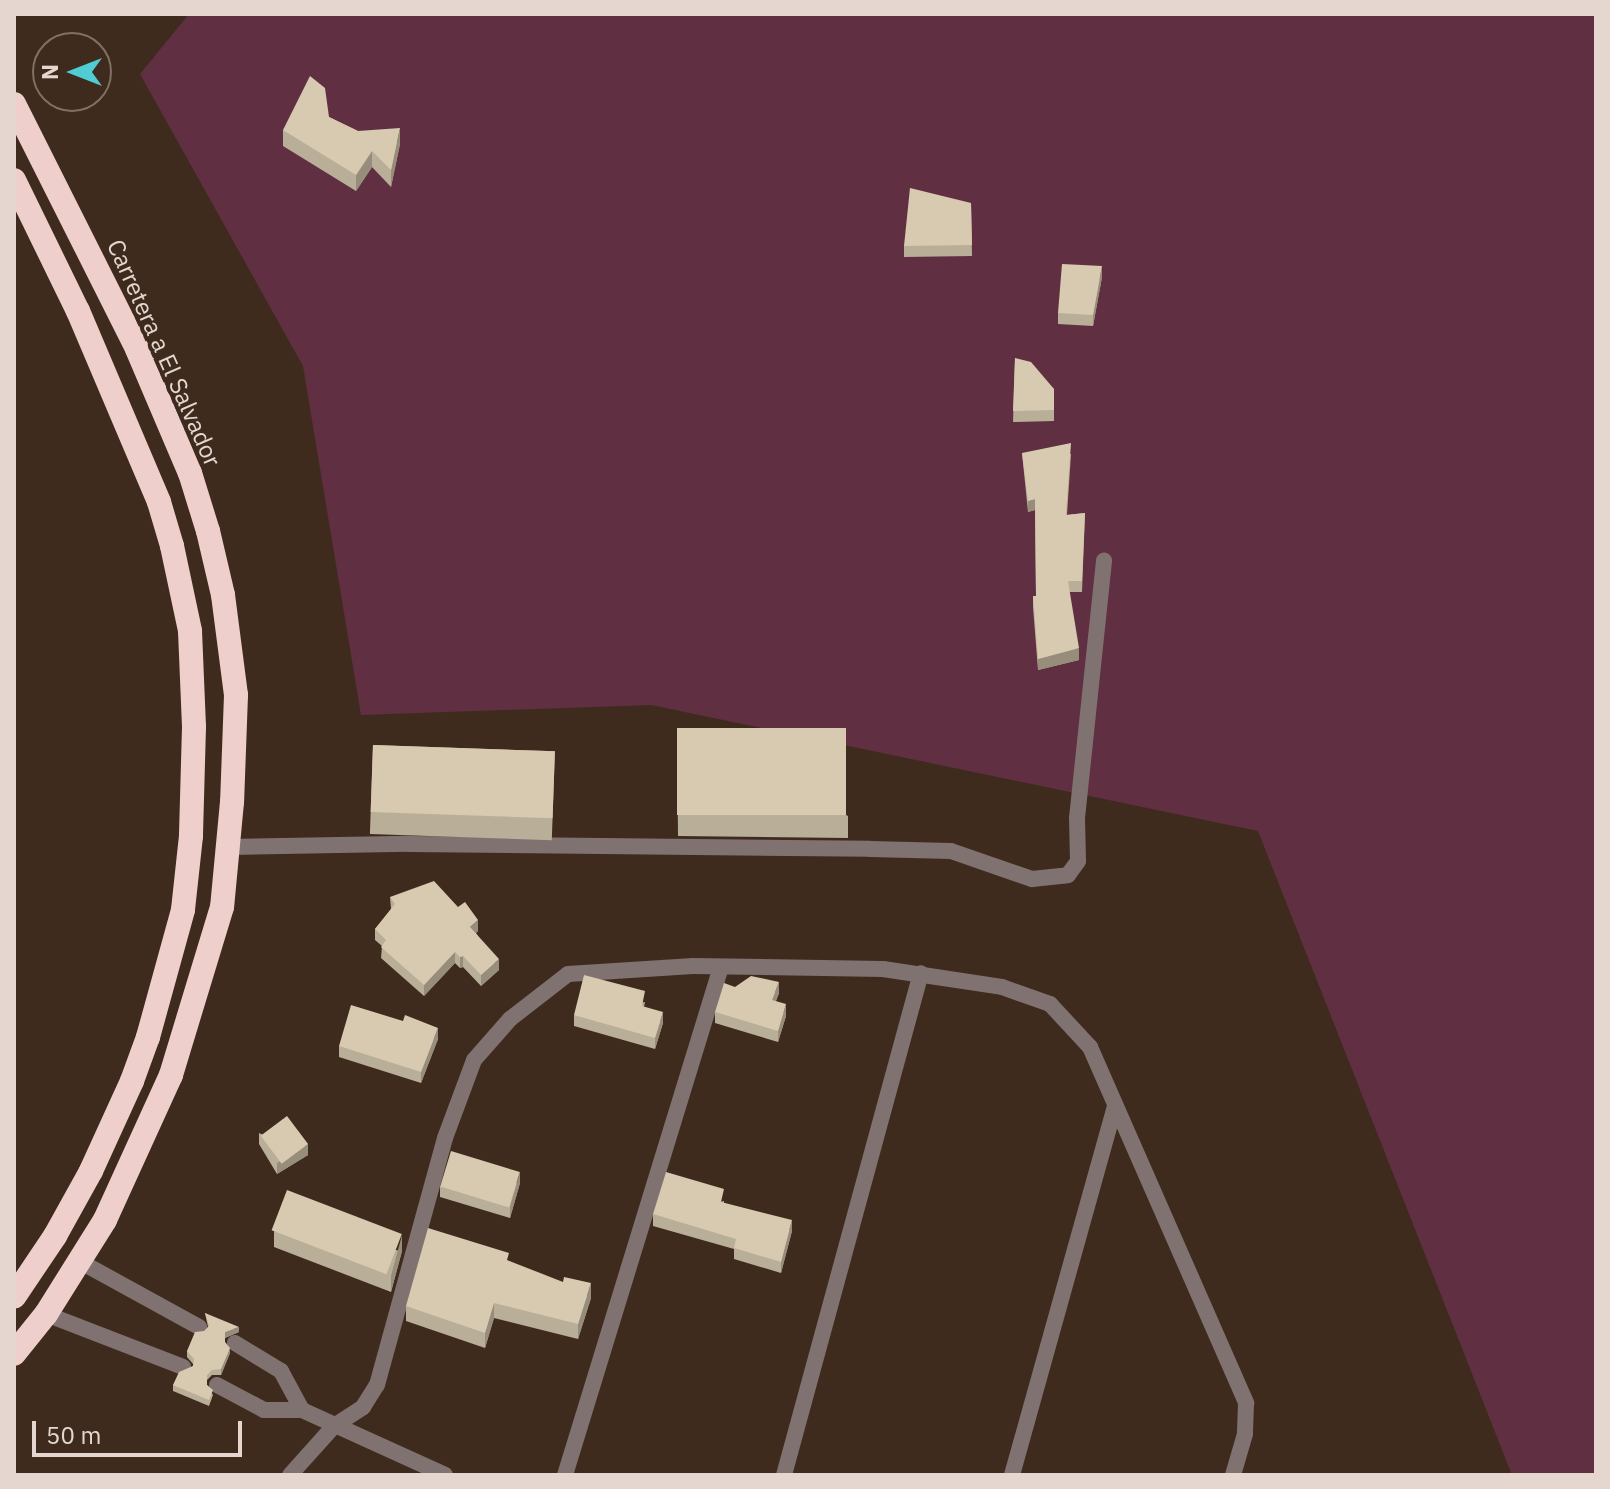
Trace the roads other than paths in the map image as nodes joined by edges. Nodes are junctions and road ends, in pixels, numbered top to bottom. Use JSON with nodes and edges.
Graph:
{"nodes":[{"id":1,"x":14,"y":104,"type":"edge"},
{"id":2,"x":14,"y":180,"type":"edge"},
{"id":3,"x":1104,"y":560,"type":"dead end"},
{"id":4,"x":229,"y":847,"type":"junction"},
{"id":5,"x":721,"y":967,"type":"junction"},
{"id":6,"x":921,"y":973,"type":"junction"},
{"id":7,"x":1115,"y":1107,"type":"junction"},
{"id":8,"x":79,"y":1261,"type":"junction"},
{"id":9,"x":14,"y":1297,"type":"edge"},
{"id":10,"x":46,"y":1314,"type":"junction"},
{"id":11,"x":199,"y":1327,"type":"dead end"},
{"id":12,"x":235,"y":1343,"type":"dead end"},
{"id":13,"x":14,"y":1354,"type":"edge"},
{"id":14,"x":183,"y":1367,"type":"edge"},
{"id":15,"x":217,"y":1385,"type":"dead end"},
{"id":16,"x":302,"y":1410,"type":"junction"},
{"id":17,"x":334,"y":1426,"type":"junction"},
{"id":18,"x":290,"y":1475,"type":"edge"},
{"id":19,"x":445,"y":1475,"type":"edge"},
{"id":20,"x":565,"y":1475,"type":"edge"},
{"id":21,"x":784,"y":1475,"type":"edge"},
{"id":22,"x":1012,"y":1475,"type":"edge"},
{"id":23,"x":1233,"y":1475,"type":"edge"}],
"edges":[{"from":1,"to":4,"type":"highway","name":"Carretera a El Salvador"},
{"from":2,"to":9,"type":"highway"},
{"from":3,"to":4,"type":"street"},
{"from":4,"to":8,"type":"highway","name":"Carretera a El Salvador"},
{"from":5,"to":6,"type":"street"},
{"from":5,"to":17,"type":"street"},
{"from":5,"to":20,"type":"street"},
{"from":6,"to":7,"type":"street"},
{"from":6,"to":21,"type":"street"},
{"from":7,"to":22,"type":"street"},
{"from":7,"to":23,"type":"street"},
{"from":8,"to":10,"type":"highway","name":"Carretera a El Salvador"},
{"from":8,"to":11,"type":"street"},
{"from":10,"to":13,"type":"highway","name":"Carretera a El Salvador"},
{"from":10,"to":14,"type":"street"},
{"from":12,"to":16,"type":"street"},
{"from":15,"to":16,"type":"street"},
{"from":16,"to":17,"type":"street"},
{"from":17,"to":18,"type":"street"},
{"from":17,"to":19,"type":"street"}]}
